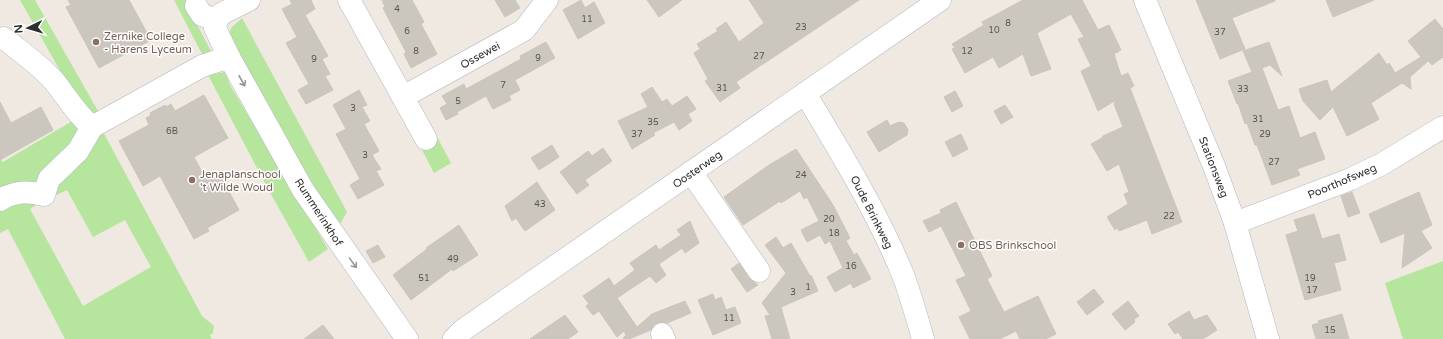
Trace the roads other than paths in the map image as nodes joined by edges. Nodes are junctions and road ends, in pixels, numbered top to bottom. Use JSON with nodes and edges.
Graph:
{"nodes":[{"id":1,"x":249,"y":0,"type":"edge"},
{"id":2,"x":350,"y":0,"type":"edge"},
{"id":3,"x":547,"y":0,"type":"edge"},
{"id":4,"x":940,"y":0,"type":"edge"},
{"id":5,"x":1145,"y":0,"type":"edge"},
{"id":6,"x":196,"y":6,"type":"dead end"},
{"id":7,"x":216,"y":20,"type":"junction"},
{"id":8,"x":4,"y":38,"type":"dead end"},
{"id":9,"x":228,"y":57,"type":"junction"},
{"id":10,"x":805,"y":93,"type":"junction"},
{"id":11,"x":403,"y":97,"type":"junction"},
{"id":12,"x":92,"y":127,"type":"junction"},
{"id":13,"x":1443,"y":127,"type":"edge"},
{"id":14,"x":426,"y":139,"type":"dead end"},
{"id":15,"x":691,"y":172,"type":"junction"},
{"id":16,"x":0,"y":200,"type":"edge"},
{"id":17,"x":1235,"y":223,"type":"junction"},
{"id":18,"x":758,"y":271,"type":"dead end"},
{"id":19,"x":407,"y":339,"type":"edge"},
{"id":20,"x":454,"y":339,"type":"edge"},
{"id":21,"x":923,"y":339,"type":"edge"},
{"id":22,"x":1268,"y":339,"type":"edge"}],
"edges":[{"from":1,"to":7,"type":"street"},
{"from":2,"to":11,"type":"street"},
{"from":3,"to":11,"type":"street","name":"Ossewei"},
{"from":4,"to":10,"type":"street","name":"Oosterweg"},
{"from":5,"to":17,"type":"street","name":"Stationsweg"},
{"from":6,"to":7,"type":"street"},
{"from":7,"to":9,"type":"street","name":"Rummerinkhof"},
{"from":8,"to":12,"type":"street"},
{"from":9,"to":12,"type":"street"},
{"from":9,"to":19,"type":"street","name":"Rummerinkhof","one_way":true},
{"from":10,"to":15,"type":"street","name":"Oosterweg"},
{"from":10,"to":21,"type":"street","name":"Oude Brinkweg"},
{"from":11,"to":14,"type":"street"},
{"from":12,"to":16,"type":"street"},
{"from":13,"to":17,"type":"street","name":"Poorthofsweg"},
{"from":15,"to":18,"type":"street"},
{"from":15,"to":20,"type":"street","name":"Oosterweg"},
{"from":17,"to":22,"type":"street","name":"Stationsweg"}]}
